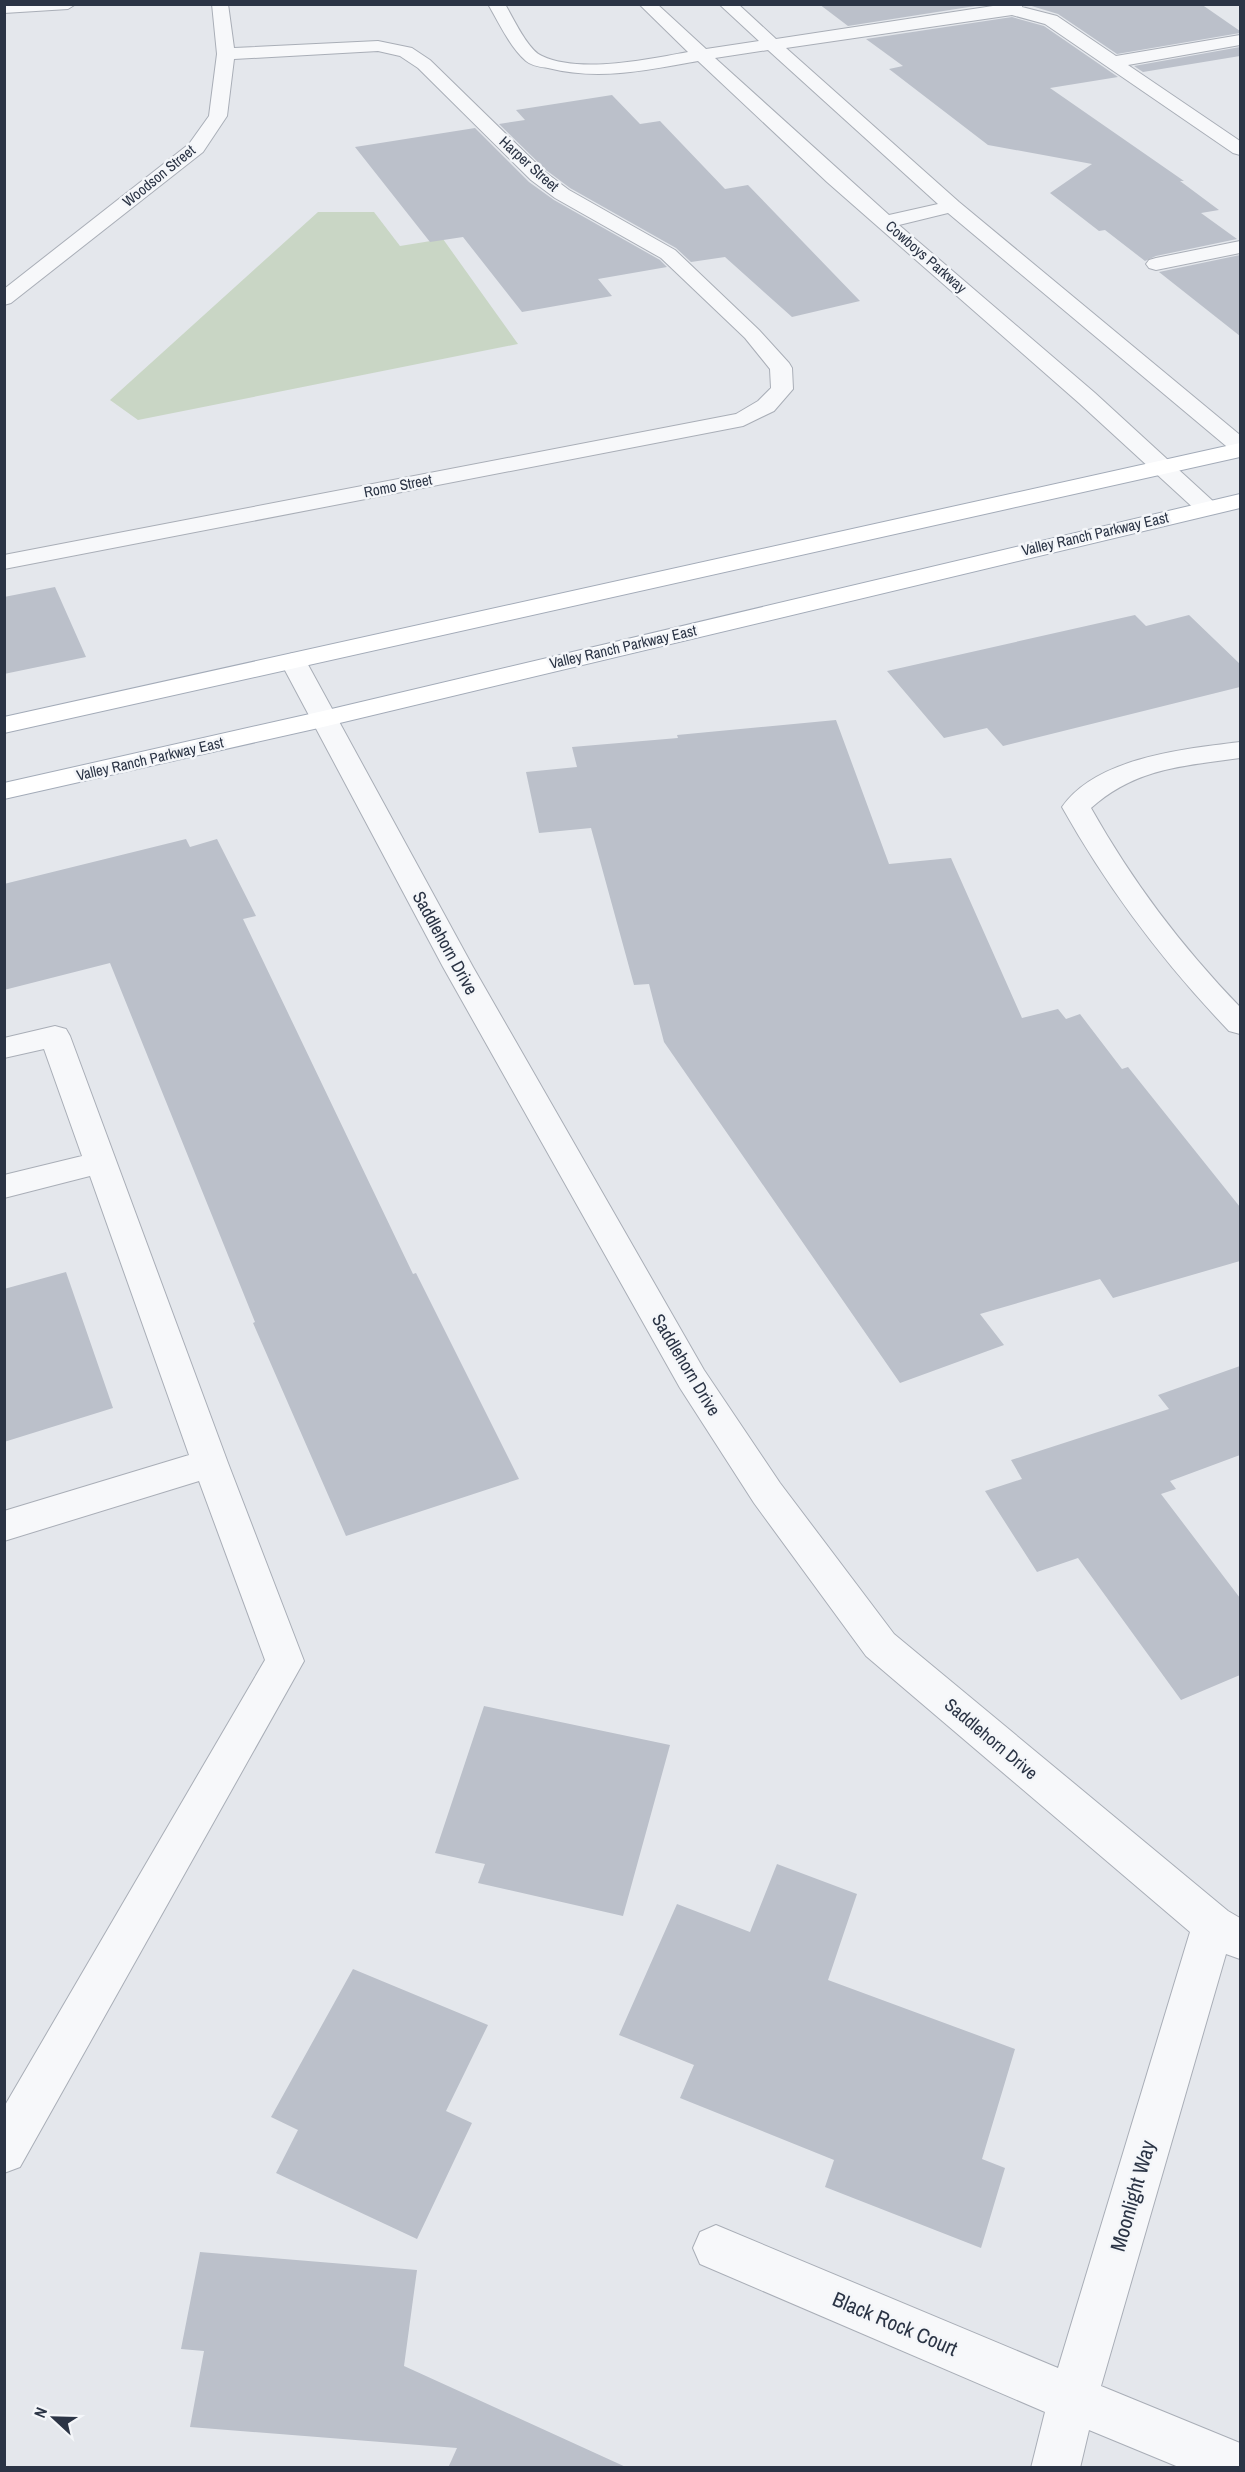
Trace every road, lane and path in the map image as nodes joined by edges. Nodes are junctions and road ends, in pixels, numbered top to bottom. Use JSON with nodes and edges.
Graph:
{"nodes":[{"id":1,"x":68,"y":4,"type":"edge"},
{"id":2,"x":220,"y":4,"type":"edge"},
{"id":3,"x":496,"y":4,"type":"edge"},
{"id":4,"x":647,"y":4,"type":"edge"},
{"id":5,"x":727,"y":4,"type":"edge"},
{"id":6,"x":1014,"y":7,"type":"edge"},
{"id":7,"x":4,"y":8,"type":"edge"},
{"id":8,"x":1240,"y":40,"type":"edge"},
{"id":9,"x":775,"y":45,"type":"junction"},
{"id":10,"x":226,"y":54,"type":"junction"},
{"id":11,"x":701,"y":55,"type":"junction"},
{"id":12,"x":1112,"y":62,"type":"junction"},
{"id":13,"x":1240,"y":149,"type":"edge"},
{"id":14,"x":952,"y":206,"type":"junction"},
{"id":15,"x":886,"y":222,"type":"junction"},
{"id":16,"x":1240,"y":247,"type":"edge"},
{"id":17,"x":1156,"y":264,"type":"dead end"},
{"id":18,"x":4,"y":299,"type":"edge"},
{"id":19,"x":782,"y":389,"type":"joint"},
{"id":20,"x":1240,"y":448,"type":"edge"},
{"id":21,"x":1160,"y":467,"type":"junction"},
{"id":22,"x":1240,"y":501,"type":"edge"},
{"id":23,"x":1207,"y":508,"type":"junction"},
{"id":24,"x":4,"y":562,"type":"edge"},
{"id":25,"x":293,"y":661,"type":"junction"},
{"id":26,"x":323,"y":719,"type":"junction"},
{"id":27,"x":4,"y":725,"type":"edge"},
{"id":28,"x":1240,"y":750,"type":"edge"},
{"id":29,"x":4,"y":791,"type":"edge"},
{"id":30,"x":1240,"y":1024,"type":"edge"},
{"id":31,"x":4,"y":1048,"type":"edge"},
{"id":32,"x":101,"y":1162,"type":"junction"},
{"id":33,"x":4,"y":1187,"type":"edge"},
{"id":34,"x":210,"y":1463,"type":"junction"},
{"id":35,"x":4,"y":1526,"type":"edge"},
{"id":36,"x":1227,"y":1933,"type":"edge"},
{"id":37,"x":4,"y":2151,"type":"edge"},
{"id":38,"x":716,"y":2248,"type":"dead end"},
{"id":39,"x":1073,"y":2399,"type":"junction"},
{"id":40,"x":1240,"y":2467,"type":"edge"},
{"id":41,"x":1055,"y":2468,"type":"edge"}],
"edges":[{"from":1,"to":7,"type":"street"},
{"from":2,"to":10,"type":"street","name":"Woodson Street"},
{"from":3,"to":11,"type":"street"},
{"from":4,"to":11,"type":"street","name":"Cowboys Parkway"},
{"from":5,"to":9,"type":"street"},
{"from":6,"to":9,"type":"street"},
{"from":6,"to":12,"type":"street"},
{"from":8,"to":12,"type":"street"},
{"from":9,"to":11,"type":"street"},
{"from":9,"to":14,"type":"street"},
{"from":10,"to":18,"type":"street","name":"Woodson Street"},
{"from":10,"to":19,"type":"street","name":"Harper Street"},
{"from":11,"to":15,"type":"street","name":"Cowboys Parkway"},
{"from":12,"to":13,"type":"street"},
{"from":14,"to":15,"type":"street"},
{"from":14,"to":20,"type":"street"},
{"from":15,"to":21,"type":"street","name":"Cowboys Parkway"},
{"from":16,"to":17,"type":"street"},
{"from":19,"to":24,"type":"street","name":"Romo Street"},
{"from":20,"to":21,"type":"main road"},
{"from":21,"to":23,"type":"street","name":"Cowboys Parkway"},
{"from":21,"to":25,"type":"main road"},
{"from":22,"to":23,"type":"main road","name":"Valley Ranch Parkway East"},
{"from":23,"to":26,"type":"main road","name":"Valley Ranch Parkway East"},
{"from":25,"to":26,"type":"street","name":"Saddlehorn Drive"},
{"from":25,"to":27,"type":"main road"},
{"from":26,"to":29,"type":"main road","name":"Valley Ranch Parkway East"},
{"from":26,"to":36,"type":"street","name":"Saddlehorn Drive"},
{"from":28,"to":30,"type":"street"},
{"from":31,"to":32,"type":"street"},
{"from":32,"to":33,"type":"street"},
{"from":32,"to":34,"type":"street"},
{"from":34,"to":35,"type":"street"},
{"from":34,"to":37,"type":"street"},
{"from":36,"to":39,"type":"street","name":"Moonlight Way"},
{"from":38,"to":39,"type":"street","name":"Black Rock Court"},
{"from":39,"to":40,"type":"street","name":"Black Rock Court"},
{"from":39,"to":41,"type":"street","name":"Moonlight Way"}]}
